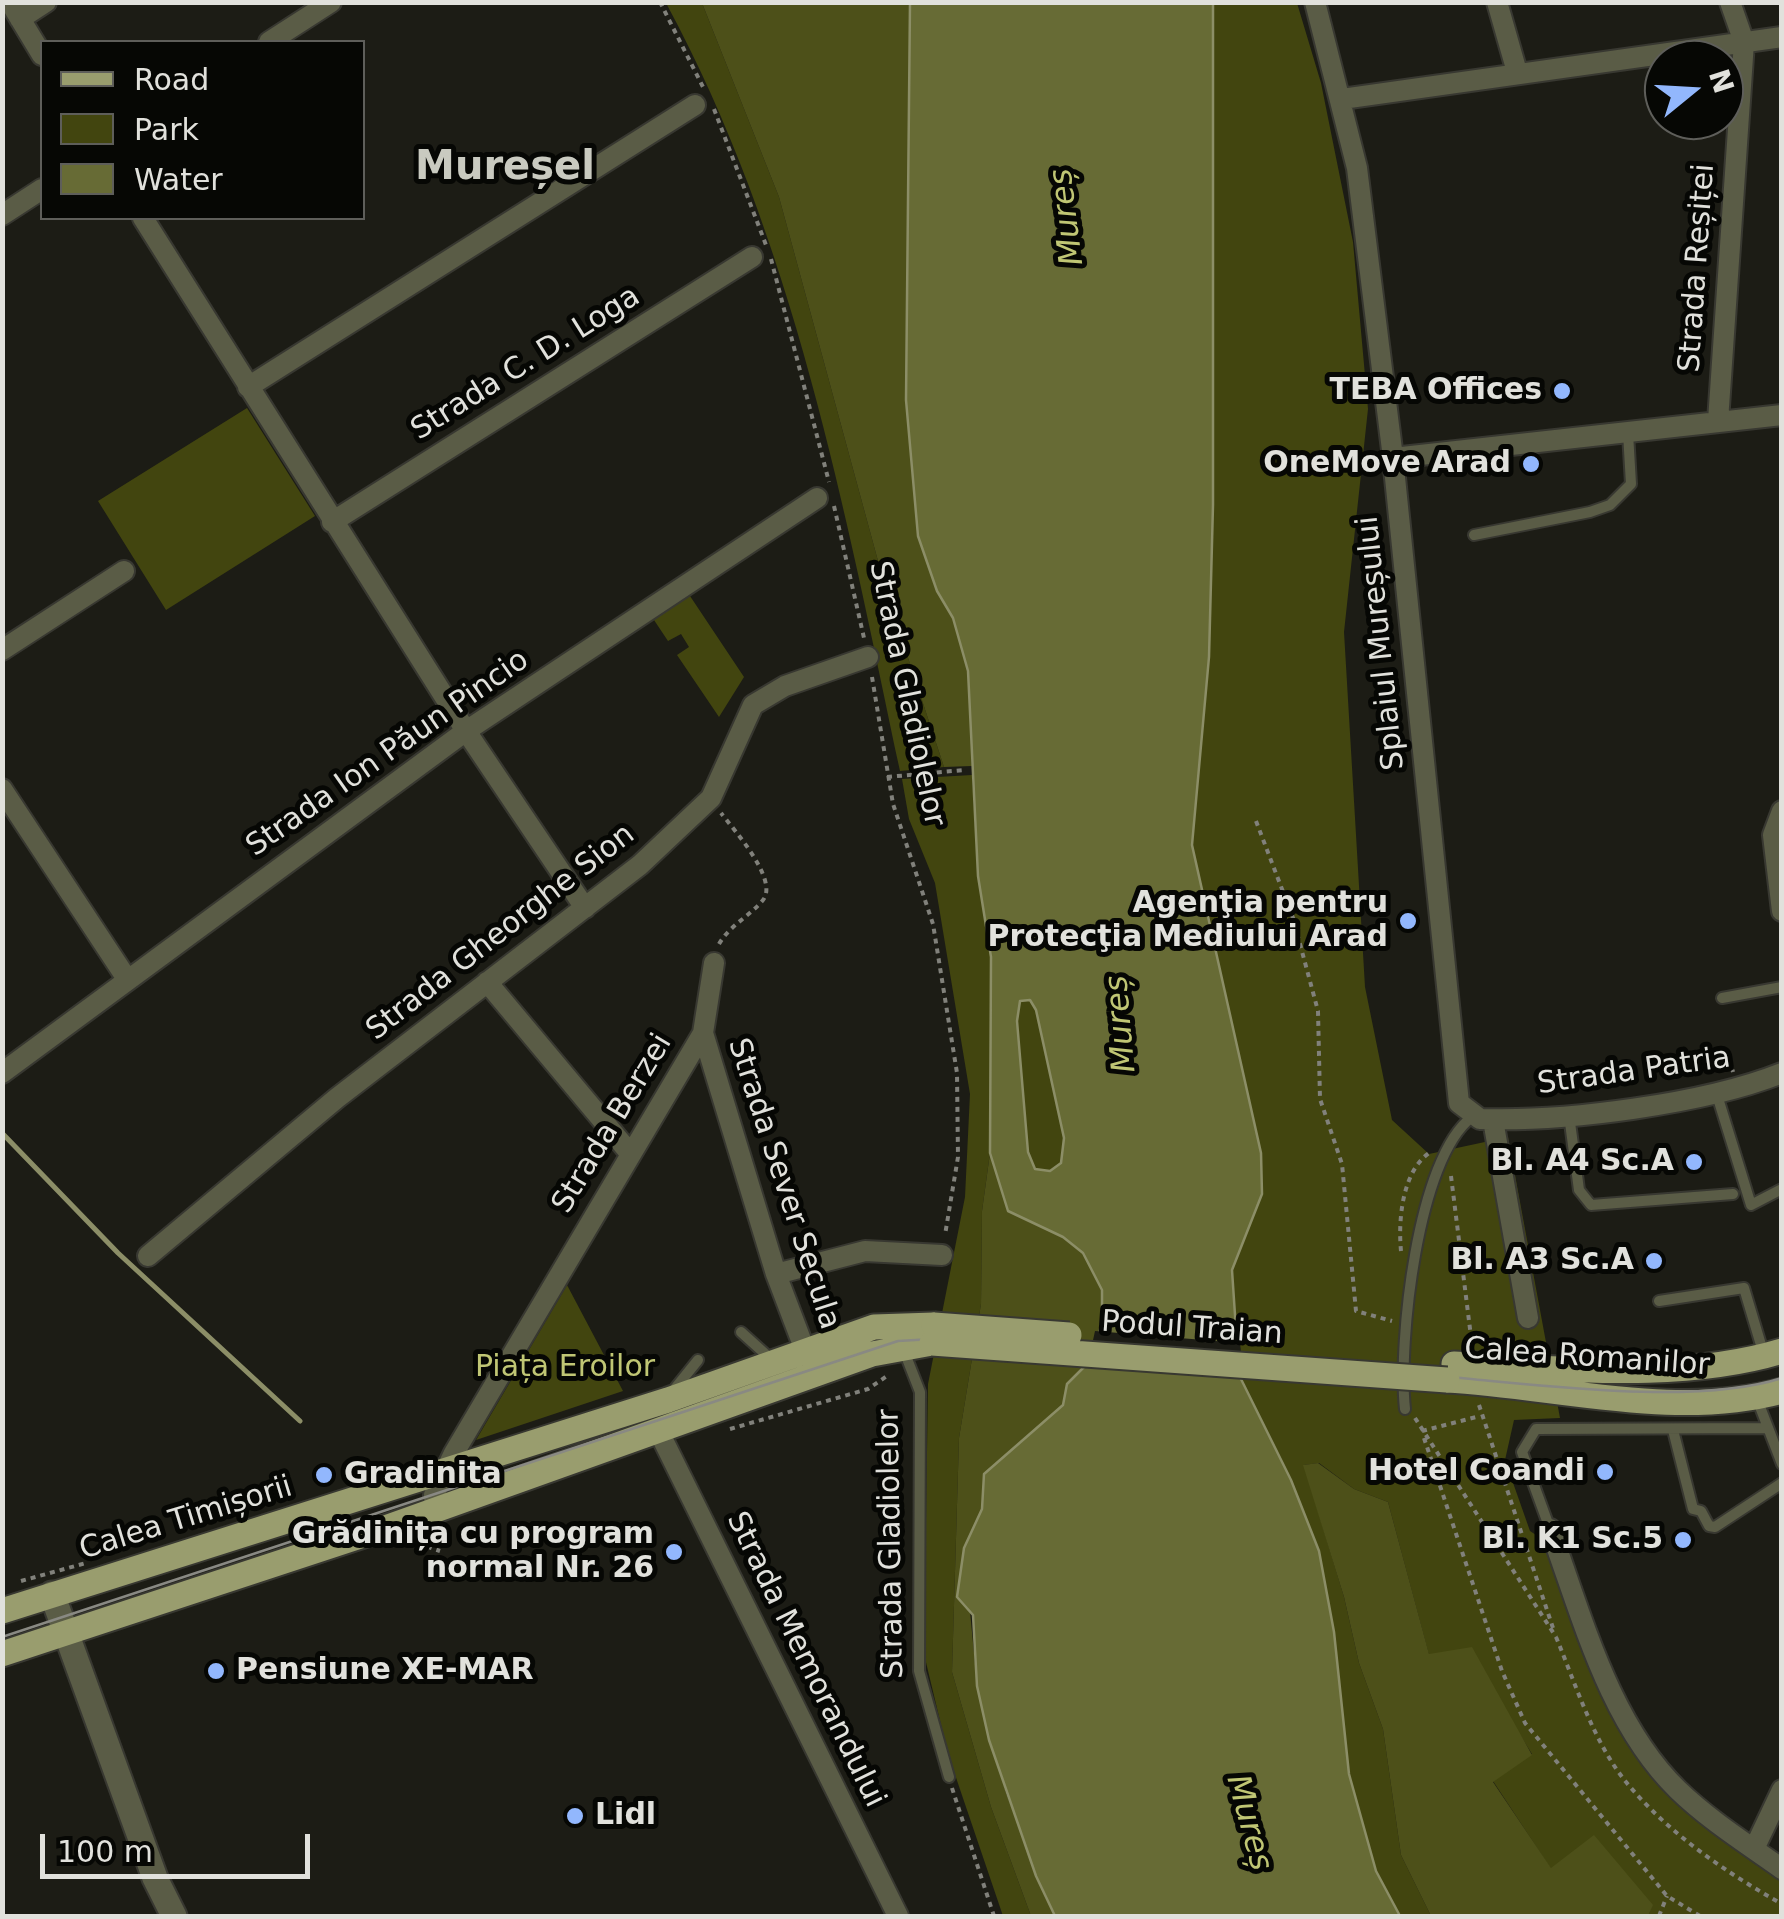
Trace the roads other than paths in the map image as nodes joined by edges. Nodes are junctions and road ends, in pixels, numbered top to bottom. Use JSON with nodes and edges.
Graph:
{"nodes":[{"id":1,"x":46,"y":2,"type":"edge"},
{"id":2,"x":331,"y":2,"type":"edge"},
{"id":3,"x":1316,"y":2,"type":"edge"},
{"id":4,"x":1497,"y":2,"type":"edge"},
{"id":5,"x":1730,"y":2,"type":"edge"},
{"id":6,"x":15,"y":11,"type":"edge"},
{"id":7,"x":1782,"y":37,"type":"edge"},
{"id":8,"x":273,"y":40,"type":"edge"},
{"id":9,"x":1743,"y":40,"type":"edge"},
{"id":10,"x":1744,"y":42,"type":"edge"},
{"id":11,"x":40,"y":52,"type":"edge"},
{"id":12,"x":1644,"y":55,"type":"edge"},
{"id":13,"x":1517,"y":72,"type":"junction"},
{"id":14,"x":1342,"y":99,"type":"junction"},
{"id":15,"x":694,"y":105,"type":"dead end"},
{"id":16,"x":1737,"y":140,"type":"edge"},
{"id":17,"x":40,"y":191,"type":"edge"},
{"id":18,"x":2,"y":215,"type":"edge"},
{"id":19,"x":144,"y":220,"type":"edge"},
{"id":20,"x":752,"y":257,"type":"dead end"},
{"id":21,"x":248,"y":387,"type":"junction"},
{"id":22,"x":1782,"y":415,"type":"edge"},
{"id":23,"x":1718,"y":421,"type":"junction"},
{"id":24,"x":1628,"y":432,"type":"junction"},
{"id":25,"x":1394,"y":458,"type":"junction"},
{"id":26,"x":826,"y":495,"type":"road end"},
{"id":27,"x":332,"y":522,"type":"junction"},
{"id":28,"x":1474,"y":535,"type":"dead end"},
{"id":29,"x":124,"y":570,"type":"dead end"},
{"id":30,"x":2,"y":650,"type":"edge"},
{"id":31,"x":868,"y":656,"type":"road end"},
{"id":32,"x":466,"y":732,"type":"junction"},
{"id":33,"x":2,"y":790,"type":"edge"},
{"id":34,"x":1782,"y":811,"type":"edge"},
{"id":35,"x":585,"y":908,"type":"junction"},
{"id":36,"x":1782,"y":911,"type":"edge"},
{"id":37,"x":714,"y":963,"type":"road end"},
{"id":38,"x":127,"y":980,"type":"junction"},
{"id":39,"x":488,"y":982,"type":"junction"},
{"id":40,"x":1782,"y":987,"type":"edge"},
{"id":41,"x":1722,"y":998,"type":"dead end"},
{"id":42,"x":703,"y":1033,"type":"junction"},
{"id":43,"x":1782,"y":1072,"type":"edge"},
{"id":44,"x":2,"y":1074,"type":"edge"},
{"id":45,"x":1717,"y":1095,"type":"junction"},
{"id":46,"x":1475,"y":1113,"type":"junction"},
{"id":47,"x":1568,"y":1114,"type":"junction"},
{"id":48,"x":628,"y":1152,"type":"junction"},
{"id":49,"x":1782,"y":1189,"type":"edge"},
{"id":50,"x":1733,"y":1194,"type":"dead end"},
{"id":51,"x":942,"y":1255,"type":"road end"},
{"id":52,"x":148,"y":1256,"type":"dead end"},
{"id":53,"x":776,"y":1274,"type":"junction"},
{"id":54,"x":1659,"y":1301,"type":"dead end"},
{"id":55,"x":1528,"y":1318,"type":"dead end"},
{"id":56,"x":741,"y":1332,"type":"dead end"},
{"id":57,"x":933,"y":1334,"type":"junction"},
{"id":58,"x":901,"y":1346,"type":"junction"},
{"id":59,"x":806,"y":1353,"type":"junction"},
{"id":60,"x":1773,"y":1353,"type":"edge"},
{"id":61,"x":698,"y":1360,"type":"dead end"},
{"id":62,"x":776,"y":1364,"type":"junction"},
{"id":63,"x":1447,"y":1372,"type":"junction"},
{"id":64,"x":1782,"y":1390,"type":"edge"},
{"id":65,"x":1756,"y":1397,"type":"junction"},
{"id":66,"x":668,"y":1400,"type":"junction"},
{"id":67,"x":1405,"y":1409,"type":"dead end"},
{"id":68,"x":1768,"y":1428,"type":"junction"},
{"id":69,"x":658,"y":1430,"type":"junction"},
{"id":70,"x":1672,"y":1430,"type":"junction"},
{"id":71,"x":1782,"y":1464,"type":"edge"},
{"id":72,"x":446,"y":1470,"type":"junction"},
{"id":73,"x":1782,"y":1483,"type":"edge"},
{"id":74,"x":435,"y":1509,"type":"junction"},
{"id":75,"x":1550,"y":1529,"type":"joint"},
{"id":76,"x":52,"y":1594,"type":"junction"},
{"id":77,"x":2,"y":1611,"type":"edge"},
{"id":78,"x":65,"y":1634,"type":"junction"},
{"id":79,"x":2,"y":1654,"type":"edge"},
{"id":80,"x":949,"y":1777,"type":"road end"},
{"id":81,"x":1782,"y":1790,"type":"edge"},
{"id":82,"x":1754,"y":1850,"type":"junction"},
{"id":83,"x":1782,"y":1869,"type":"edge"},
{"id":84,"x":174,"y":1916,"type":"edge"},
{"id":85,"x":898,"y":1916,"type":"edge"}],
"edges":[{"from":1,"to":6,"type":"street"},
{"from":2,"to":8,"type":"street"},
{"from":3,"to":14,"type":"street","name":"Splaiul Mureșului"},
{"from":4,"to":13,"type":"street"},
{"from":5,"to":9,"type":"street","name":"Strada Reșiței"},
{"from":6,"to":11,"type":"street"},
{"from":7,"to":10,"type":"street"},
{"from":12,"to":13,"type":"street"},
{"from":13,"to":14,"type":"street"},
{"from":14,"to":25,"type":"street","name":"Splaiul Mureșului"},
{"from":15,"to":21,"type":"street"},
{"from":16,"to":23,"type":"street","name":"Strada Reșiței"},
{"from":17,"to":18,"type":"street"},
{"from":19,"to":21,"type":"street"},
{"from":20,"to":27,"type":"street","name":"Strada C. D. Loga"},
{"from":21,"to":27,"type":"street"},
{"from":22,"to":23,"type":"street"},
{"from":23,"to":24,"type":"street"},
{"from":24,"to":25,"type":"street"},
{"from":24,"to":28,"type":"lane"},
{"from":25,"to":46,"type":"street","name":"Splaiul Mureșului"},
{"from":26,"to":32,"type":"street","name":"Strada Ion Păun Pincio"},
{"from":27,"to":32,"type":"street"},
{"from":29,"to":30,"type":"street"},
{"from":31,"to":35,"type":"street","name":"Strada Gheorghe Sion"},
{"from":32,"to":35,"type":"street"},
{"from":32,"to":38,"type":"street","name":"Strada Ion Păun Pincio"},
{"from":33,"to":38,"type":"street"},
{"from":34,"to":36,"type":"street"},
{"from":35,"to":39,"type":"street","name":"Strada Gheorghe Sion"},
{"from":37,"to":42,"type":"street","name":"Strada Berzei"},
{"from":38,"to":44,"type":"street","name":"Strada Ion Păun Pincio"},
{"from":39,"to":48,"type":"street"},
{"from":39,"to":52,"type":"street","name":"Strada Gheorghe Sion"},
{"from":40,"to":41,"type":"lane"},
{"from":42,"to":48,"type":"street","name":"Strada Berzei"},
{"from":42,"to":53,"type":"street","name":"Strada Sever Secula"},
{"from":43,"to":45,"type":"street","name":"Strada Patria"},
{"from":45,"to":47,"type":"street","name":"Strada Patria"},
{"from":45,"to":49,"type":"lane"},
{"from":46,"to":47,"type":"street","name":"Strada Patria"},
{"from":46,"to":55,"type":"street"},
{"from":46,"to":67,"type":"lane"},
{"from":47,"to":50,"type":"lane"},
{"from":48,"to":72,"type":"street","name":"Strada Berzei"},
{"from":51,"to":53,"type":"street"},
{"from":53,"to":59,"type":"street","name":"Strada Sever Secula"},
{"from":54,"to":60,"type":"lane"},
{"from":56,"to":62,"type":"lane"},
{"from":57,"to":58,"type":"main road"},
{"from":57,"to":59,"type":"main road","name":"Calea Timișorii"},
{"from":57,"to":63,"type":"main road","name":"Podul Traian","bridge":true},
{"from":58,"to":69,"type":"main road"},
{"from":58,"to":80,"type":"lane","name":"Strada Gladiolelor"},
{"from":59,"to":62,"type":"main road","name":"Calea Timișorii"},
{"from":60,"to":63,"type":"main road","name":"Calea Romanilor"},
{"from":61,"to":66,"type":"lane"},
{"from":62,"to":66,"type":"main road","name":"Calea Timișorii"},
{"from":63,"to":65,"type":"main road","name":"Calea Romanilor"},
{"from":64,"to":65,"type":"main road","name":"Calea Romanilor"},
{"from":65,"to":68,"type":"lane"},
{"from":66,"to":72,"type":"main road","name":"Calea Timișorii"},
{"from":68,"to":70,"type":"lane"},
{"from":68,"to":71,"type":"lane"},
{"from":69,"to":74,"type":"main road"},
{"from":69,"to":85,"type":"street","name":"Strada Memorandului"},
{"from":70,"to":73,"type":"lane"},
{"from":70,"to":75,"type":"lane"},
{"from":72,"to":74,"type":"street","name":"Strada Berzei"},
{"from":72,"to":76,"type":"main road","name":"Calea Timișorii"},
{"from":74,"to":78,"type":"main road"},
{"from":75,"to":82,"type":"street"},
{"from":76,"to":77,"type":"main road","name":"Calea Timișorii"},
{"from":76,"to":78,"type":"street"},
{"from":78,"to":79,"type":"main road"},
{"from":78,"to":84,"type":"street"},
{"from":81,"to":82,"type":"street"},
{"from":82,"to":83,"type":"street"}]}
